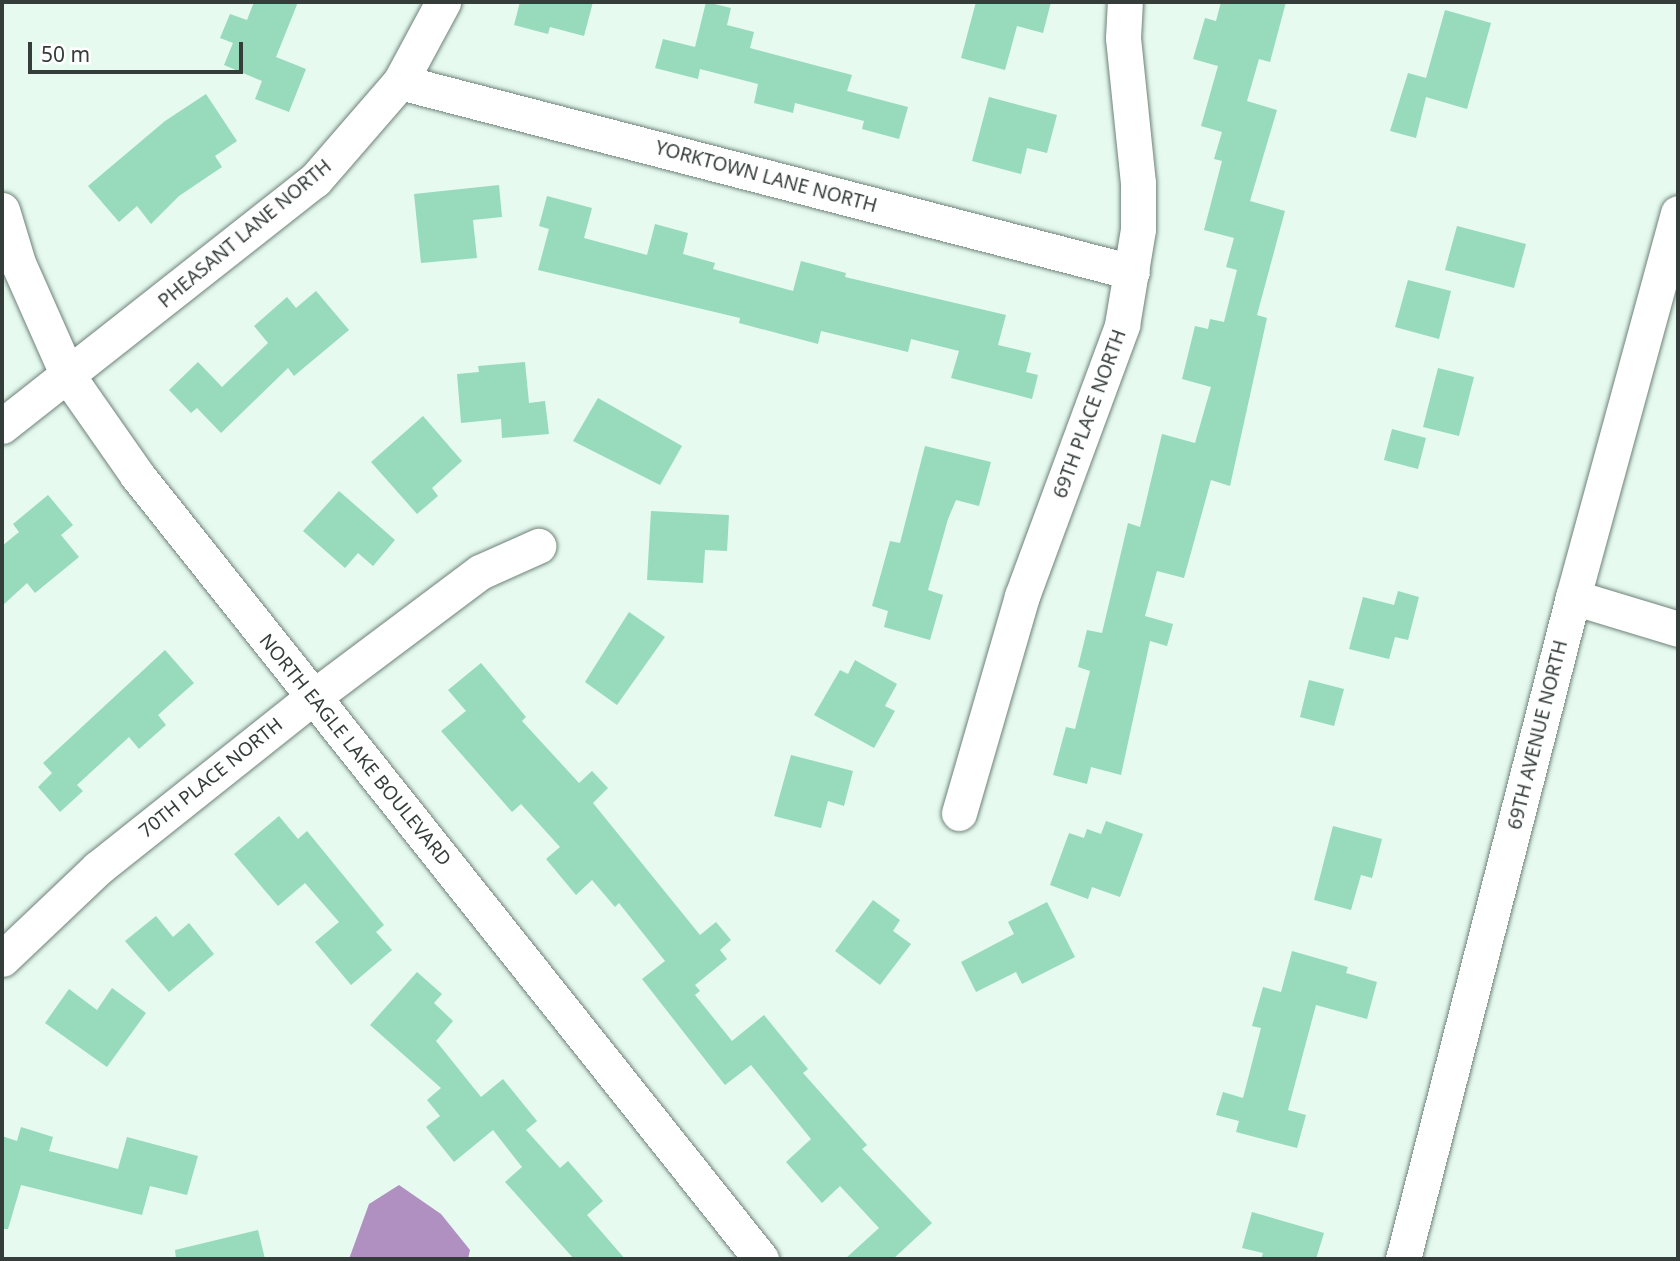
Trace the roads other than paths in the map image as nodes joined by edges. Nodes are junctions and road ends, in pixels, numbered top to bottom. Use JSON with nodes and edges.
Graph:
{"nodes":[{"id":1,"x":443,"y":2,"type":"edge"},
{"id":2,"x":1125,"y":2,"type":"edge"},
{"id":3,"x":400,"y":82,"type":"junction"},
{"id":4,"x":2,"y":210,"type":"edge"},
{"id":5,"x":1678,"y":213,"type":"edge"},
{"id":6,"x":1132,"y":272,"type":"junction"},
{"id":7,"x":68,"y":376,"type":"junction"},
{"id":8,"x":2,"y":426,"type":"edge"},
{"id":9,"x":538,"y":545,"type":"dead end"},
{"id":10,"x":1573,"y":597,"type":"junction"},
{"id":11,"x":1678,"y":629,"type":"edge"},
{"id":12,"x":312,"y":698,"type":"junction"},
{"id":13,"x":959,"y":813,"type":"dead end"},
{"id":14,"x":2,"y":959,"type":"edge"},
{"id":15,"x":761,"y":1259,"type":"edge"},
{"id":16,"x":1403,"y":1259,"type":"edge"}],
"edges":[{"from":1,"to":3,"type":"street","name":"PHEASANT LANE NORTH"},
{"from":2,"to":6,"type":"street","name":"69TH PLACE NORTH"},
{"from":3,"to":6,"type":"street","name":"YORKTOWN LANE NORTH"},
{"from":3,"to":7,"type":"street","name":"PHEASANT LANE NORTH"},
{"from":4,"to":7,"type":"street","name":"NORTH EAGLE LAKE BOULEVARD"},
{"from":5,"to":10,"type":"street","name":"69TH AVENUE NORTH"},
{"from":6,"to":13,"type":"street","name":"69TH PLACE NORTH"},
{"from":7,"to":8,"type":"street","name":"PHEASANT LANE NORTH"},
{"from":7,"to":12,"type":"street","name":"NORTH EAGLE LAKE BOULEVARD"},
{"from":9,"to":12,"type":"street","name":"70TH PLACE NORTH"},
{"from":10,"to":11,"type":"street"},
{"from":10,"to":16,"type":"street","name":"69TH AVENUE NORTH"},
{"from":12,"to":14,"type":"street","name":"70TH PLACE NORTH"},
{"from":12,"to":15,"type":"street","name":"NORTH EAGLE LAKE BOULEVARD"}]}
